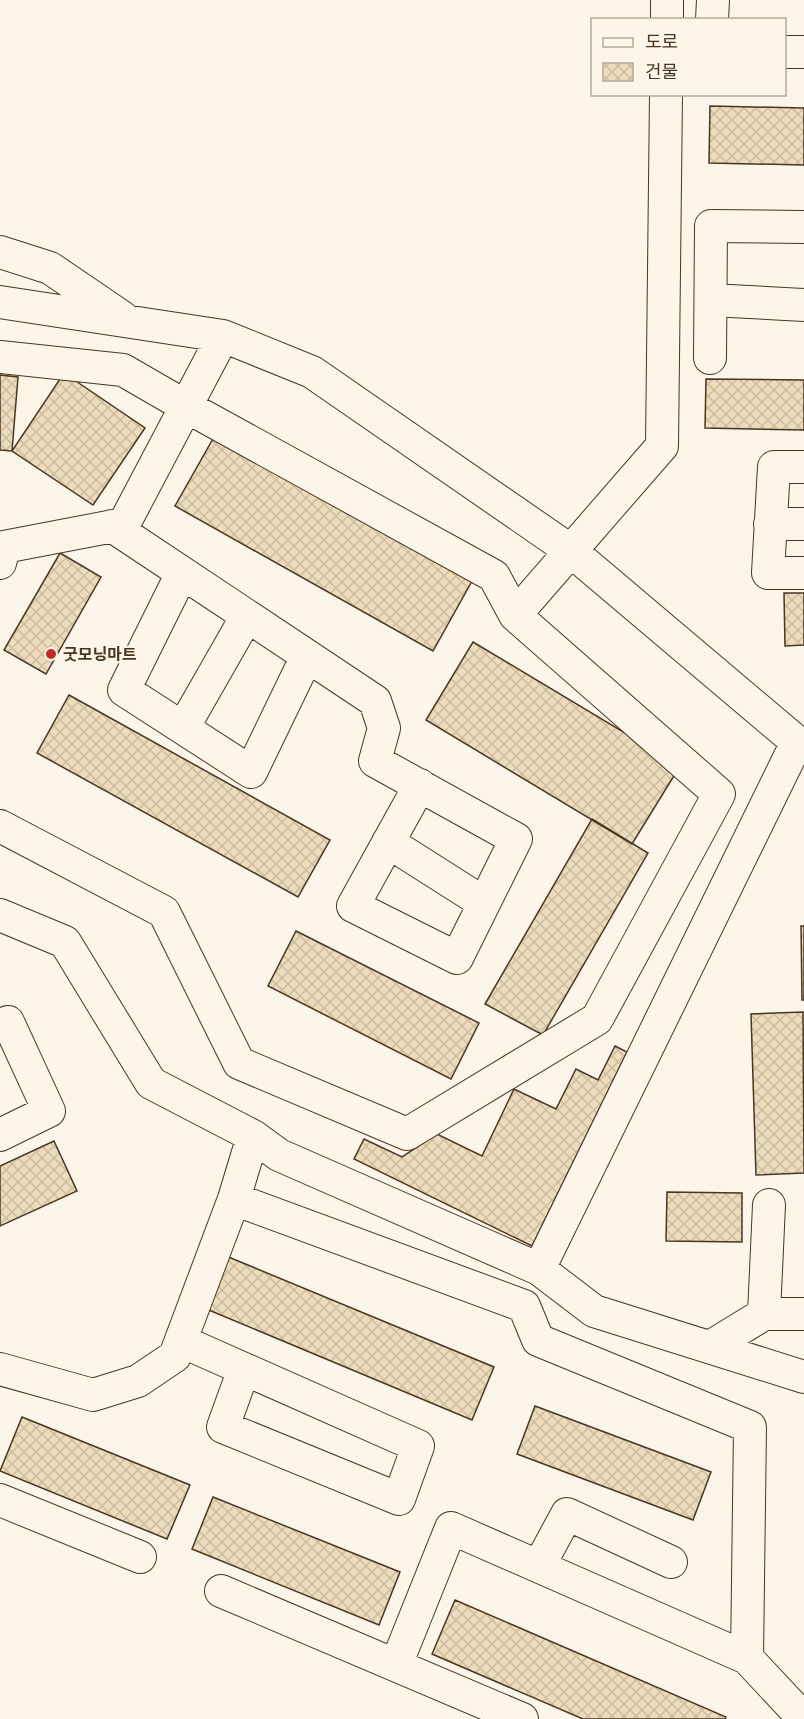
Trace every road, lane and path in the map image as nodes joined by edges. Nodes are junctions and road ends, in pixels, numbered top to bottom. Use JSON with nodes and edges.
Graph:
{"nodes":[{"id":1,"x":667,"y":0,"type":"edge"},
{"id":2,"x":713,"y":0,"type":"edge"},
{"id":3,"x":667,"y":18,"type":"edge"},
{"id":4,"x":712,"y":18,"type":"edge"},
{"id":5,"x":786,"y":52,"type":"edge"},
{"id":6,"x":804,"y":52,"type":"edge"},
{"id":7,"x":666,"y":96,"type":"edge"},
{"id":8,"x":804,"y":227,"type":"edge"},
{"id":9,"x":0,"y":252,"type":"edge"},
{"id":10,"x":711,"y":300,"type":"junction"},
{"id":11,"x":0,"y":302,"type":"edge"},
{"id":12,"x":804,"y":305,"type":"edge"},
{"id":13,"x":130,"y":322,"type":"junction"},
{"id":14,"x":223,"y":336,"type":"junction"},
{"id":15,"x":0,"y":357,"type":"edge"},
{"id":16,"x":710,"y":358,"type":"dead end"},
{"id":17,"x":187,"y":407,"type":"junction"},
{"id":18,"x":804,"y":467,"type":"edge"},
{"id":19,"x":770,"y":524,"type":"junction"},
{"id":20,"x":804,"y":524,"type":"edge"},
{"id":21,"x":112,"y":526,"type":"junction"},
{"id":22,"x":571,"y":551,"type":"junction"},
{"id":23,"x":0,"y":563,"type":"edge"},
{"id":24,"x":182,"y":573,"type":"junction"},
{"id":25,"x":804,"y":573,"type":"edge"},
{"id":26,"x":515,"y":615,"type":"junction"},
{"id":27,"x":247,"y":616,"type":"junction"},
{"id":28,"x":307,"y":656,"type":"junction"},
{"id":29,"x":183,"y":728,"type":"junction"},
{"id":30,"x":801,"y":745,"type":"edge"},
{"id":31,"x":420,"y":785,"type":"junction"},
{"id":32,"x":0,"y":826,"type":"edge"},
{"id":33,"x":388,"y":842,"type":"junction"},
{"id":34,"x":484,"y":903,"type":"junction"},
{"id":35,"x":0,"y":915,"type":"edge"},
{"id":36,"x":0,"y":1026,"type":"edge"},
{"id":37,"x":0,"y":1135,"type":"edge"},
{"id":38,"x":253,"y":1136,"type":"junction"},
{"id":39,"x":234,"y":1199,"type":"junction"},
{"id":40,"x":769,"y":1205,"type":"dead end"},
{"id":41,"x":539,"y":1269,"type":"junction"},
{"id":42,"x":764,"y":1314,"type":"junction"},
{"id":43,"x":804,"y":1314,"type":"edge"},
{"id":44,"x":181,"y":1341,"type":"junction"},
{"id":45,"x":710,"y":1347,"type":"junction"},
{"id":46,"x":0,"y":1369,"type":"edge"},
{"id":47,"x":244,"y":1369,"type":"junction"},
{"id":48,"x":804,"y":1377,"type":"edge"},
{"id":49,"x":0,"y":1500,"type":"edge"},
{"id":50,"x":140,"y":1557,"type":"dead end"},
{"id":51,"x":671,"y":1562,"type":"dead end"},
{"id":52,"x":539,"y":1566,"type":"junction"},
{"id":53,"x":221,"y":1591,"type":"dead end"},
{"id":54,"x":747,"y":1658,"type":"junction"},
{"id":55,"x":396,"y":1665,"type":"junction"},
{"id":56,"x":522,"y":1719,"type":"edge"},
{"id":57,"x":804,"y":1719,"type":"edge"}],
"edges":[{"from":1,"to":3,"type":"street"},
{"from":2,"to":4,"type":"street"},
{"from":5,"to":6,"type":"street"},
{"from":7,"to":22,"type":"street"},
{"from":8,"to":10,"type":"street"},
{"from":9,"to":13,"type":"street"},
{"from":10,"to":12,"type":"street"},
{"from":10,"to":16,"type":"street"},
{"from":11,"to":13,"type":"street"},
{"from":13,"to":14,"type":"street"},
{"from":14,"to":17,"type":"street"},
{"from":14,"to":22,"type":"street"},
{"from":15,"to":17,"type":"street"},
{"from":17,"to":21,"type":"street"},
{"from":17,"to":26,"type":"street"},
{"from":18,"to":19,"type":"street"},
{"from":19,"to":20,"type":"street"},
{"from":19,"to":25,"type":"street"},
{"from":21,"to":23,"type":"street"},
{"from":21,"to":24,"type":"street"},
{"from":22,"to":26,"type":"street"},
{"from":22,"to":30,"type":"street"},
{"from":24,"to":27,"type":"street"},
{"from":24,"to":29,"type":"street"},
{"from":26,"to":32,"type":"street"},
{"from":27,"to":28,"type":"street"},
{"from":27,"to":29,"type":"street"},
{"from":28,"to":29,"type":"street"},
{"from":28,"to":31,"type":"street"},
{"from":30,"to":41,"type":"street"},
{"from":31,"to":33,"type":"street"},
{"from":31,"to":34,"type":"street"},
{"from":33,"to":34,"type":"street"},
{"from":33,"to":34,"type":"street"},
{"from":35,"to":38,"type":"street"},
{"from":36,"to":37,"type":"street"},
{"from":38,"to":39,"type":"street"},
{"from":38,"to":41,"type":"street"},
{"from":39,"to":44,"type":"street"},
{"from":39,"to":54,"type":"street"},
{"from":40,"to":42,"type":"street"},
{"from":41,"to":45,"type":"street"},
{"from":42,"to":43,"type":"street"},
{"from":42,"to":45,"type":"street"},
{"from":44,"to":46,"type":"street"},
{"from":44,"to":47,"type":"street"},
{"from":45,"to":48,"type":"street"},
{"from":47,"to":47,"type":"street"},
{"from":49,"to":50,"type":"street"},
{"from":51,"to":52,"type":"street"},
{"from":52,"to":54,"type":"street"},
{"from":52,"to":55,"type":"street"},
{"from":53,"to":55,"type":"street"},
{"from":54,"to":57,"type":"street"},
{"from":55,"to":56,"type":"street"}]}
